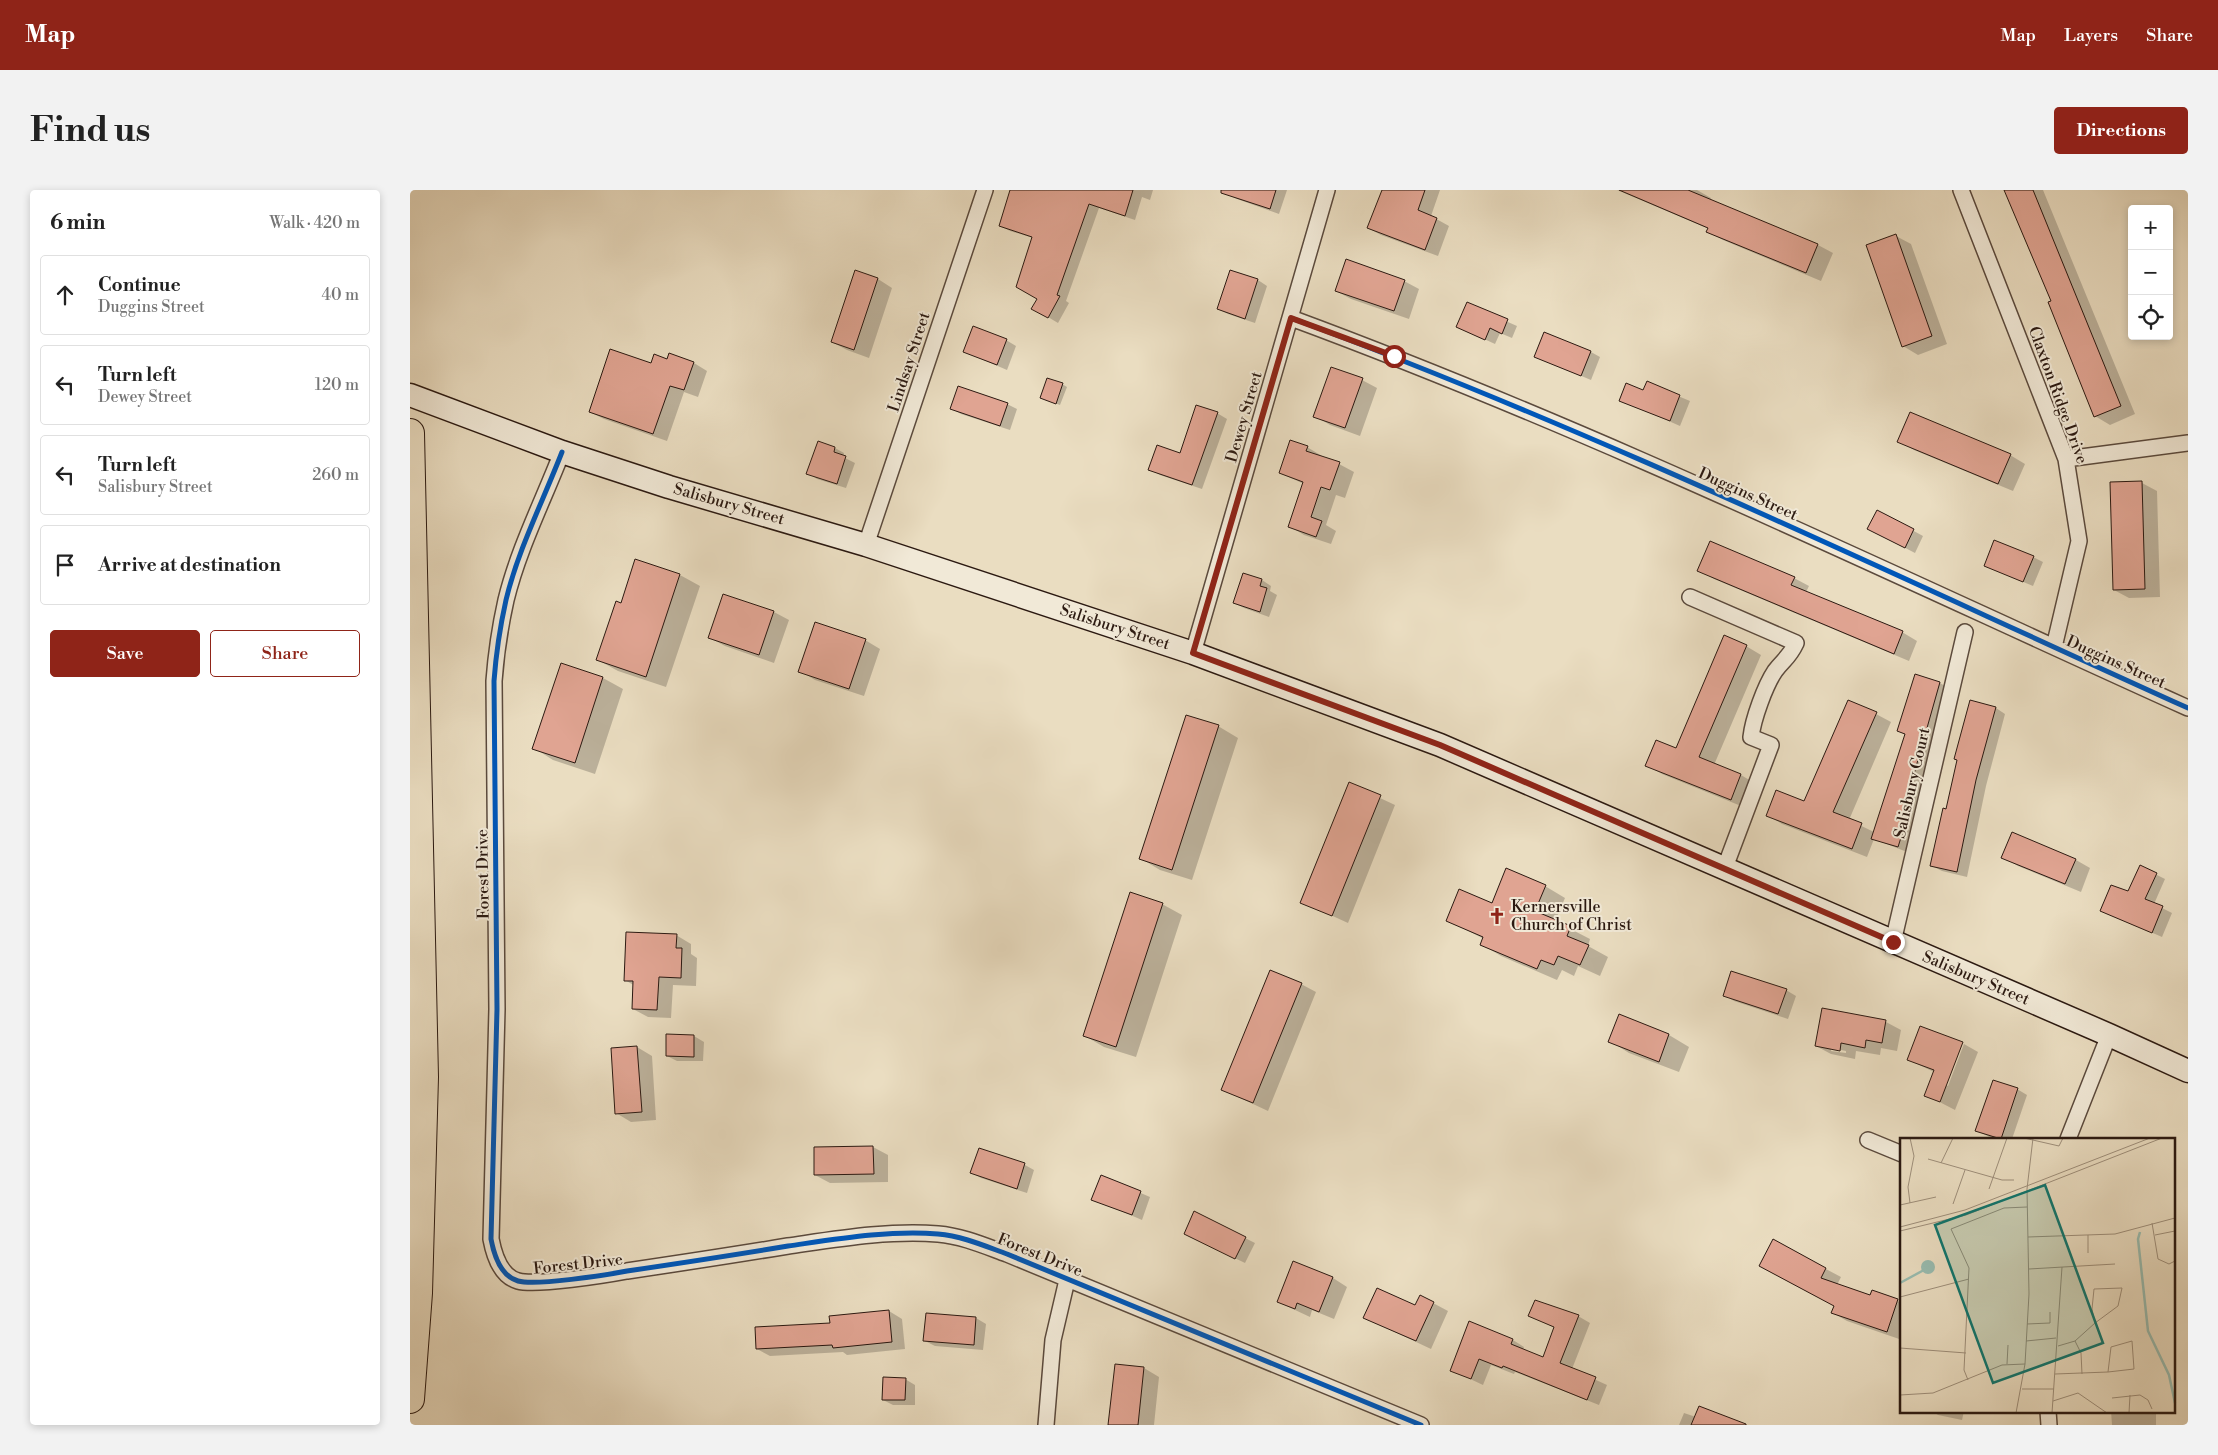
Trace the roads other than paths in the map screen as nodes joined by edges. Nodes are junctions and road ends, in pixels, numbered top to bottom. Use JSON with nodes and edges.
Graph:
{"nodes":[{"id":1,"x":985,"y":190,"type":"edge"},
{"id":2,"x":1327,"y":190,"type":"edge"},
{"id":3,"x":1951,"y":190,"type":"edge"},
{"id":4,"x":1961,"y":190,"type":"edge"},
{"id":5,"x":1291,"y":318,"type":"junction"},
{"id":6,"x":410,"y":395,"type":"edge"},
{"id":7,"x":410,"y":434,"type":"edge"},
{"id":8,"x":2188,"y":443,"type":"edge"},
{"id":9,"x":562,"y":452,"type":"junction"},
{"id":10,"x":2066,"y":458,"type":"junction"},
{"id":11,"x":866,"y":545,"type":"junction"},
{"id":12,"x":1690,"y":597,"type":"dead end"},
{"id":13,"x":1965,"y":632,"type":"dead end"},
{"id":14,"x":2054,"y":647,"type":"junction"},
{"id":15,"x":1193,"y":653,"type":"junction"},
{"id":16,"x":2188,"y":708,"type":"edge"},
{"id":17,"x":1724,"y":870,"type":"junction"},
{"id":18,"x":1893,"y":942,"type":"junction"},
{"id":19,"x":2110,"y":1035,"type":"junction"},
{"id":20,"x":2188,"y":1071,"type":"edge"},
{"id":21,"x":2068,"y":1138,"type":"edge"},
{"id":22,"x":1868,"y":1140,"type":"dead end"},
{"id":23,"x":1900,"y":1153,"type":"edge"},
{"id":24,"x":1067,"y":1280,"type":"junction"},
{"id":25,"x":410,"y":1400,"type":"edge"},
{"id":26,"x":2048,"y":1412,"type":"edge"},
{"id":27,"x":1046,"y":1425,"type":"edge"},
{"id":28,"x":1421,"y":1425,"type":"edge"},
{"id":29,"x":2049,"y":1425,"type":"edge"}],
"edges":[{"from":1,"to":11,"type":"street","name":"Lindsay Street"},
{"from":2,"to":5,"type":"street","name":"Dewey Street"},
{"from":3,"to":4,"type":"street","name":"Claxton Ridge Drive"},
{"from":4,"to":10,"type":"street","name":"Claxton Ridge Drive"},
{"from":5,"to":14,"type":"street","name":"Duggins Street"},
{"from":5,"to":15,"type":"street","name":"Dewey Street"},
{"from":6,"to":9,"type":"main road","name":"Salisbury Street"},
{"from":7,"to":25,"type":"highway"},
{"from":8,"to":10,"type":"street"},
{"from":9,"to":11,"type":"main road","name":"Salisbury Street"},
{"from":9,"to":24,"type":"street","name":"Forest Drive"},
{"from":10,"to":14,"type":"street","name":"Claxton Ridge Drive"},
{"from":11,"to":15,"type":"main road","name":"Salisbury Street"},
{"from":12,"to":17,"type":"street"},
{"from":13,"to":18,"type":"street","name":"Salisbury Court"},
{"from":14,"to":16,"type":"street","name":"Duggins Street"},
{"from":15,"to":17,"type":"main road","name":"Salisbury Street"},
{"from":17,"to":18,"type":"main road","name":"Salisbury Street"},
{"from":18,"to":19,"type":"main road","name":"Salisbury Street"},
{"from":19,"to":20,"type":"main road","name":"Salisbury Street"},
{"from":19,"to":21,"type":"street"},
{"from":22,"to":23,"type":"street"},
{"from":24,"to":27,"type":"street"},
{"from":24,"to":28,"type":"street","name":"Forest Drive"},
{"from":26,"to":29,"type":"street"}]}
